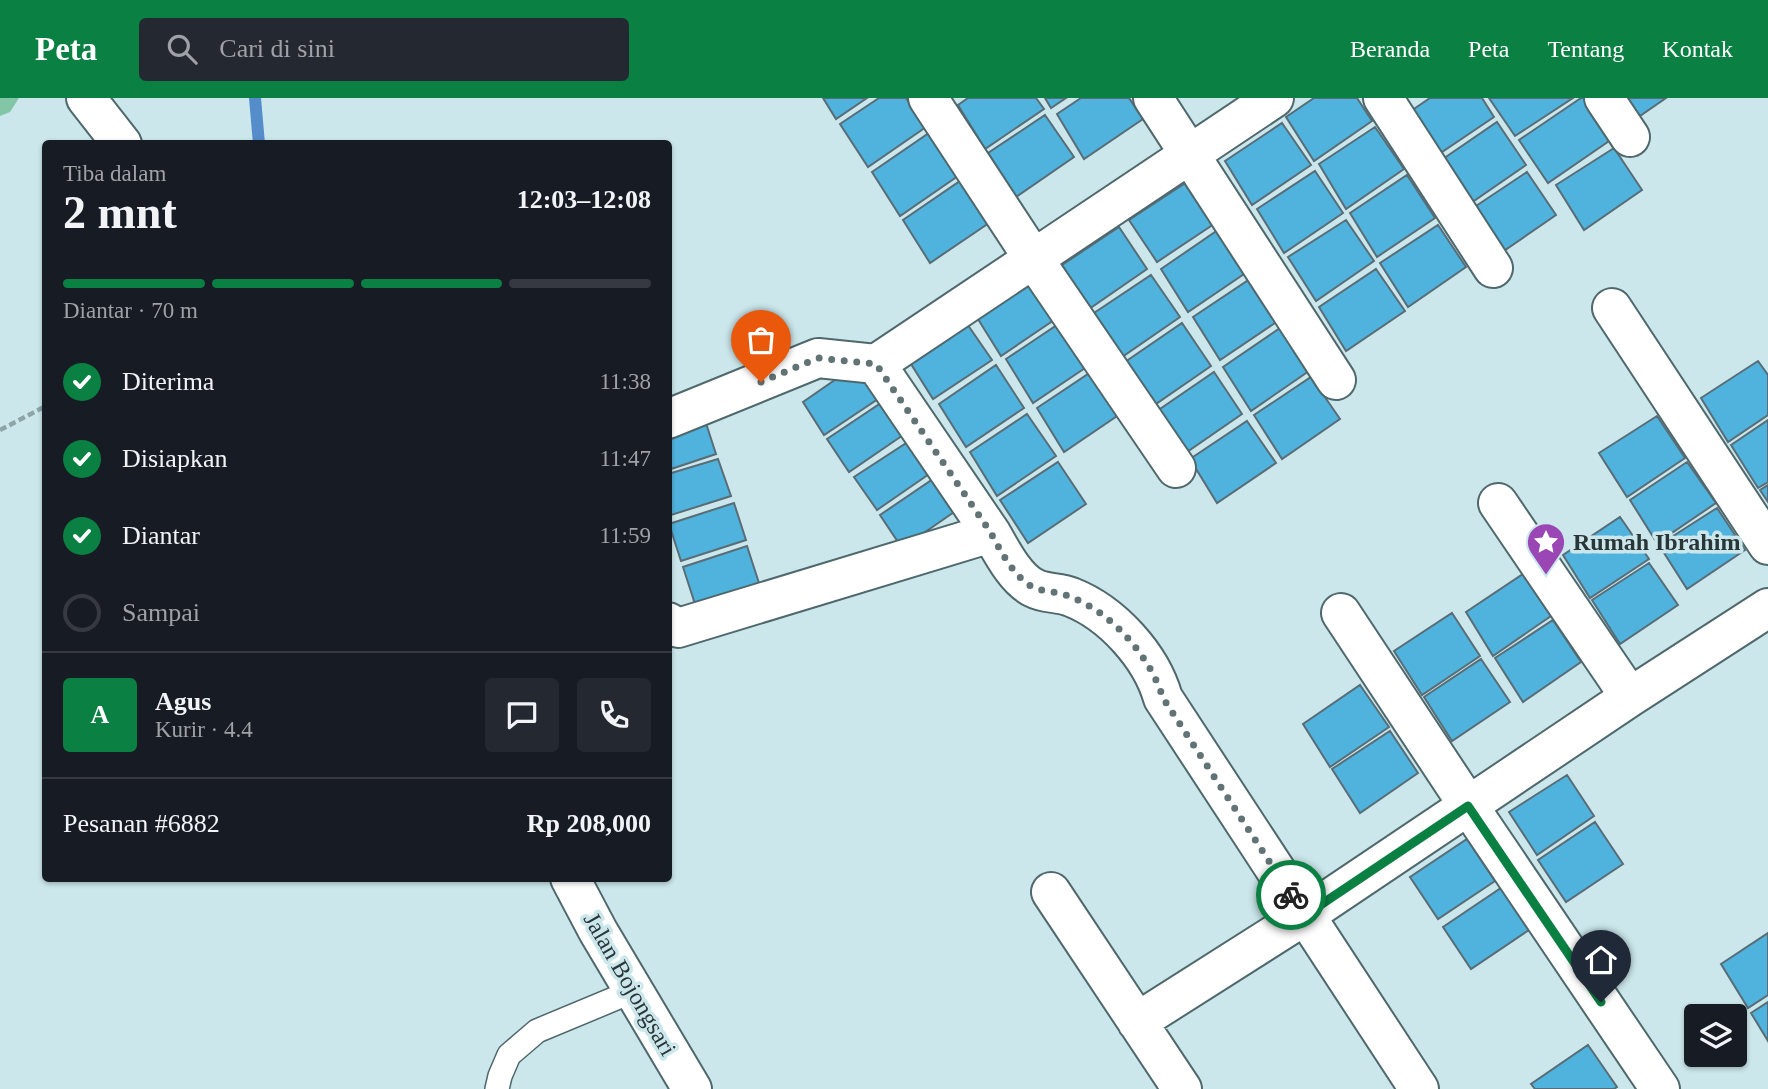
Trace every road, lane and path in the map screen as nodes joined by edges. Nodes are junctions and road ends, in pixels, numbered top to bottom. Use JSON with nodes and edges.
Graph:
{"nodes":[{"id":1,"x":86,"y":98,"type":"edge"},
{"id":2,"x":928,"y":98,"type":"edge"},
{"id":3,"x":1153,"y":98,"type":"edge"},
{"id":4,"x":1274,"y":98,"type":"edge"},
{"id":5,"x":1383,"y":98,"type":"edge"},
{"id":6,"x":1604,"y":98,"type":"edge"},
{"id":7,"x":1630,"y":137,"type":"dead end"},
{"id":8,"x":119,"y":140,"type":"edge"},
{"id":9,"x":1189,"y":154,"type":"junction"},
{"id":10,"x":1033,"y":258,"type":"junction"},
{"id":11,"x":1493,"y":268,"type":"dead end"},
{"id":12,"x":1612,"y":308,"type":"dead end"},
{"id":13,"x":876,"y":364,"type":"junction"},
{"id":14,"x":1336,"y":380,"type":"dead end"},
{"id":15,"x":42,"y":407,"type":"edge"},
{"id":16,"x":672,"y":417,"type":"edge"},
{"id":17,"x":0,"y":430,"type":"edge"},
{"id":18,"x":1176,"y":468,"type":"dead end"},
{"id":19,"x":1498,"y":503,"type":"dead end"},
{"id":20,"x":991,"y":533,"type":"junction"},
{"id":21,"x":1768,"y":545,"type":"edge"},
{"id":22,"x":1768,"y":608,"type":"edge"},
{"id":23,"x":1340,"y":613,"type":"dead end"},
{"id":24,"x":672,"y":624,"type":"edge"},
{"id":25,"x":1630,"y":697,"type":"junction"},
{"id":26,"x":1468,"y":806,"type":"junction"},
{"id":27,"x":572,"y":882,"type":"edge"},
{"id":28,"x":1051,"y":892,"type":"dead end"},
{"id":29,"x":1304,"y":916,"type":"junction"},
{"id":30,"x":633,"y":991,"type":"junction"},
{"id":31,"x":1137,"y":1022,"type":"junction"},
{"id":32,"x":497,"y":1089,"type":"edge"},
{"id":33,"x":692,"y":1089,"type":"edge"},
{"id":34,"x":1182,"y":1089,"type":"edge"},
{"id":35,"x":1419,"y":1089,"type":"edge"},
{"id":36,"x":1660,"y":1089,"type":"edge"}],
"edges":[{"from":1,"to":8,"type":"street"},
{"from":2,"to":10,"type":"street"},
{"from":3,"to":9,"type":"street"},
{"from":4,"to":9,"type":"street"},
{"from":5,"to":11,"type":"street"},
{"from":6,"to":7,"type":"street"},
{"from":9,"to":10,"type":"street"},
{"from":9,"to":14,"type":"street"},
{"from":10,"to":13,"type":"street"},
{"from":10,"to":18,"type":"street"},
{"from":12,"to":21,"type":"street"},
{"from":13,"to":16,"type":"street"},
{"from":13,"to":20,"type":"street"},
{"from":15,"to":17,"type":"path"},
{"from":19,"to":25,"type":"street"},
{"from":20,"to":24,"type":"street"},
{"from":20,"to":29,"type":"street"},
{"from":22,"to":25,"type":"street"},
{"from":23,"to":26,"type":"street"},
{"from":25,"to":26,"type":"street"},
{"from":26,"to":29,"type":"street"},
{"from":26,"to":36,"type":"street"},
{"from":27,"to":30,"type":"street","name":"Jalan Bojongsari"},
{"from":28,"to":31,"type":"street"},
{"from":29,"to":31,"type":"street"},
{"from":29,"to":35,"type":"street"},
{"from":30,"to":32,"type":"lane"},
{"from":30,"to":33,"type":"street","name":"Jalan Bojongsari"},
{"from":31,"to":34,"type":"street"}]}
